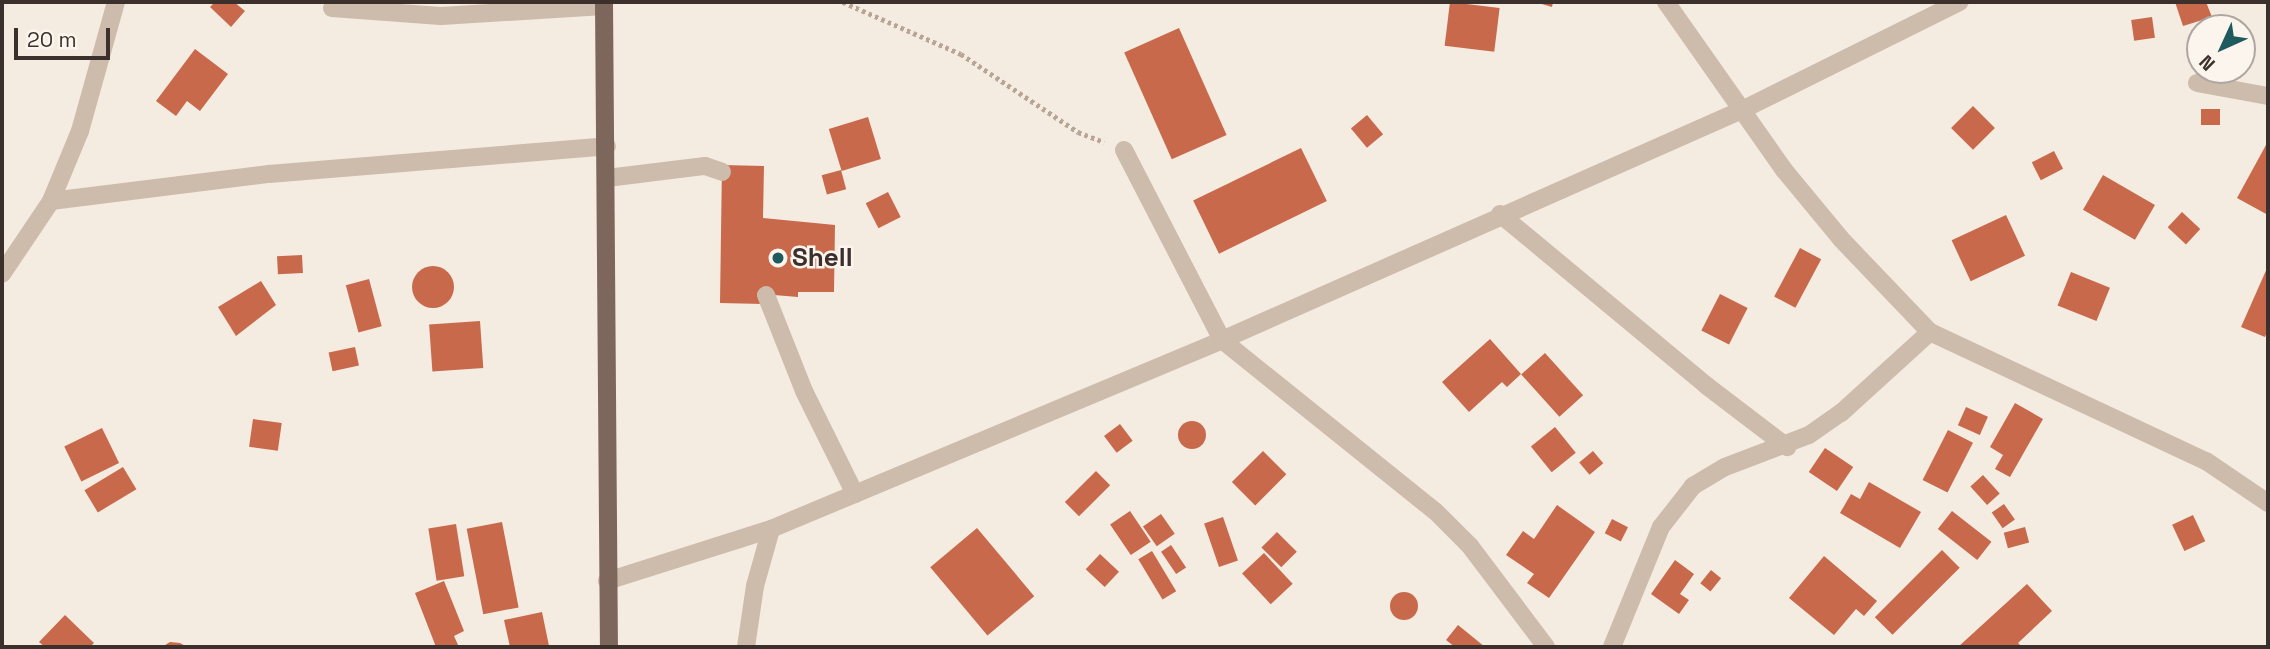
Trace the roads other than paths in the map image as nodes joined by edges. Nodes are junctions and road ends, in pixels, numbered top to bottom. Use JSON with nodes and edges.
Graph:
{"nodes":[{"id":1,"x":116,"y":2,"type":"edge"},
{"id":2,"x":1666,"y":2,"type":"edge"},
{"id":3,"x":1960,"y":2,"type":"edge"},
{"id":4,"x":604,"y":4,"type":"edge"},
{"id":5,"x":332,"y":8,"type":"dead end"},
{"id":6,"x":2202,"y":84,"type":"edge"},
{"id":7,"x":2268,"y":96,"type":"edge"},
{"id":8,"x":1742,"y":110,"type":"junction"},
{"id":9,"x":607,"y":146,"type":"junction"},
{"id":10,"x":1124,"y":150,"type":"road end"},
{"id":11,"x":722,"y":172,"type":"dead end"},
{"id":12,"x":607,"y":178,"type":"junction"},
{"id":13,"x":51,"y":201,"type":"junction"},
{"id":14,"x":1500,"y":214,"type":"junction"},
{"id":15,"x":2,"y":274,"type":"edge"},
{"id":16,"x":766,"y":295,"type":"dead end"},
{"id":17,"x":1930,"y":332,"type":"junction"},
{"id":18,"x":1222,"y":340,"type":"junction"},
{"id":19,"x":1787,"y":447,"type":"junction"},
{"id":20,"x":855,"y":494,"type":"junction"},
{"id":21,"x":2268,"y":503,"type":"edge"},
{"id":22,"x":771,"y":529,"type":"junction"},
{"id":23,"x":607,"y":581,"type":"junction"},
{"id":24,"x":609,"y":647,"type":"edge"},
{"id":25,"x":746,"y":647,"type":"edge"},
{"id":26,"x":1546,"y":647,"type":"edge"},
{"id":27,"x":1612,"y":647,"type":"edge"}],
"edges":[{"from":1,"to":13,"type":"street"},
{"from":2,"to":8,"type":"street"},
{"from":3,"to":8,"type":"street"},
{"from":4,"to":5,"type":"street"},
{"from":4,"to":9,"type":"main road"},
{"from":6,"to":7,"type":"street"},
{"from":8,"to":14,"type":"street"},
{"from":8,"to":17,"type":"street"},
{"from":9,"to":12,"type":"main road"},
{"from":9,"to":13,"type":"street"},
{"from":10,"to":18,"type":"street"},
{"from":11,"to":12,"type":"street"},
{"from":12,"to":23,"type":"main road"},
{"from":13,"to":15,"type":"street"},
{"from":14,"to":18,"type":"street"},
{"from":14,"to":19,"type":"street"},
{"from":16,"to":20,"type":"street"},
{"from":17,"to":19,"type":"street"},
{"from":17,"to":21,"type":"street"},
{"from":18,"to":20,"type":"street"},
{"from":18,"to":26,"type":"street"},
{"from":19,"to":27,"type":"street"},
{"from":20,"to":22,"type":"street"},
{"from":22,"to":23,"type":"street"},
{"from":22,"to":25,"type":"street"},
{"from":23,"to":24,"type":"main road"}]}
